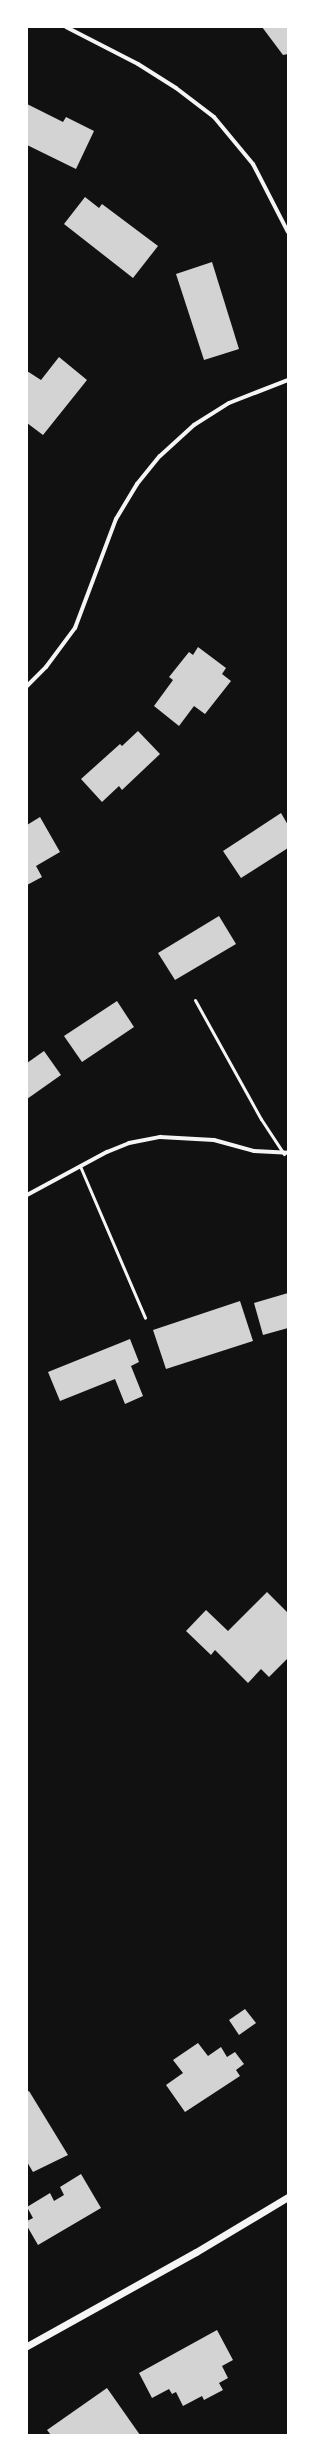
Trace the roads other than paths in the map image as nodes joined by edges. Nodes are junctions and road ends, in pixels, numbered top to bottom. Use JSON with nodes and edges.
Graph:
{"nodes":[{"id":1,"x":66,"y":27,"type":"edge"},
{"id":2,"x":288,"y":232,"type":"edge"},
{"id":3,"x":288,"y":380,"type":"edge"},
{"id":4,"x":27,"y":686,"type":"edge"},
{"id":5,"x":194,"y":1000,"type":"dead end"},
{"id":6,"x":286,"y":1154,"type":"edge"},
{"id":7,"x":80,"y":1166,"type":"junction"},
{"id":8,"x":27,"y":1195,"type":"edge"},
{"id":9,"x":145,"y":1318,"type":"dead end"},
{"id":10,"x":288,"y":2197,"type":"edge"},
{"id":11,"x":27,"y":2346,"type":"edge"}],
"edges":[{"from":1,"to":2,"type":"street"},
{"from":3,"to":4,"type":"street"},
{"from":5,"to":6,"type":"lane"},
{"from":6,"to":7,"type":"street"},
{"from":7,"to":8,"type":"street"},
{"from":7,"to":9,"type":"lane"},
{"from":10,"to":11,"type":"street"}]}
